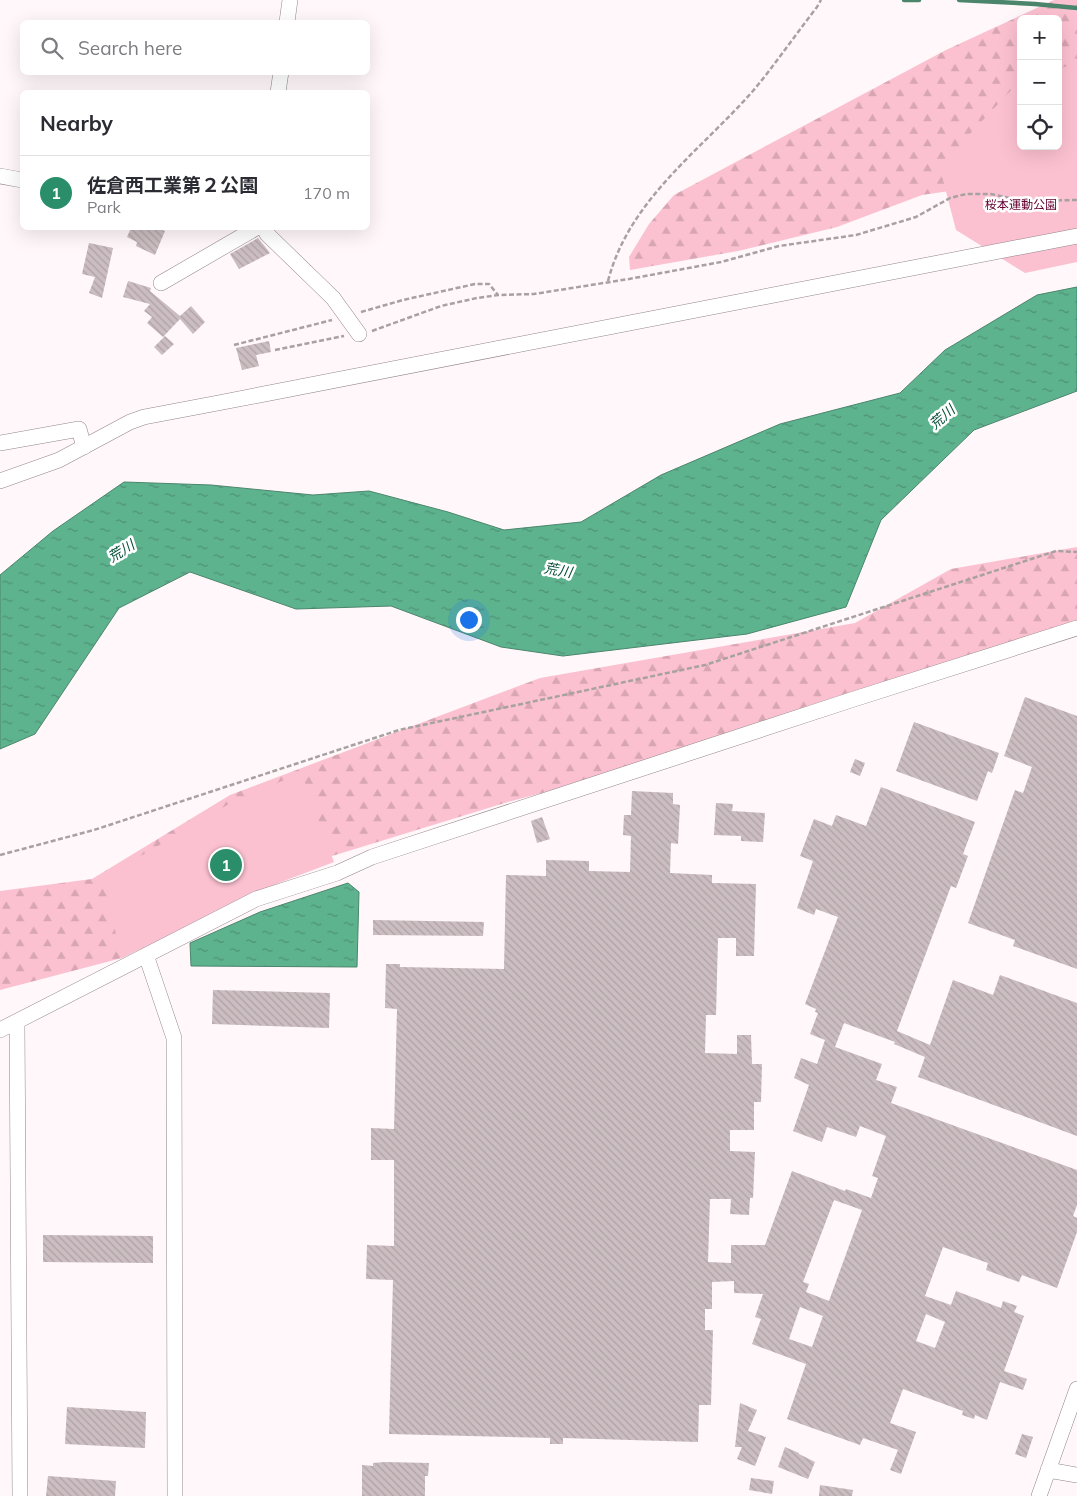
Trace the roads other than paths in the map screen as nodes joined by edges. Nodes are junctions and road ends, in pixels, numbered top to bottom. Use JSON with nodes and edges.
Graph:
{"nodes":[{"id":1,"x":290,"y":0,"type":"edge"},
{"id":2,"x":287,"y":20,"type":"edge"},
{"id":3,"x":281,"y":75,"type":"edge"},
{"id":4,"x":278,"y":90,"type":"edge"},
{"id":5,"x":0,"y":176,"type":"edge"},
{"id":6,"x":20,"y":180,"type":"edge"},
{"id":7,"x":1077,"y":227,"type":"edge"},
{"id":8,"x":253,"y":230,"type":"edge"},
{"id":9,"x":265,"y":230,"type":"edge"},
{"id":10,"x":1071,"y":238,"type":"edge"},
{"id":11,"x":160,"y":283,"type":"dead end"},
{"id":12,"x":359,"y":334,"type":"road end"},
{"id":13,"x":0,"y":443,"type":"edge"},
{"id":14,"x":84,"y":447,"type":"junction"},
{"id":15,"x":0,"y":481,"type":"edge"},
{"id":16,"x":1077,"y":628,"type":"edge"},
{"id":17,"x":146,"y":955,"type":"junction"},
{"id":18,"x":17,"y":1022,"type":"junction"},
{"id":19,"x":0,"y":1030,"type":"edge"},
{"id":20,"x":1077,"y":1390,"type":"edge"},
{"id":21,"x":1048,"y":1470,"type":"junction"},
{"id":22,"x":1077,"y":1475,"type":"edge"},
{"id":23,"x":20,"y":1496,"type":"edge"},
{"id":24,"x":174,"y":1496,"type":"edge"},
{"id":25,"x":1039,"y":1496,"type":"edge"}],
"edges":[{"from":1,"to":2,"type":"street"},
{"from":3,"to":4,"type":"street"},
{"from":5,"to":6,"type":"street"},
{"from":7,"to":10,"type":"street"},
{"from":8,"to":11,"type":"street"},
{"from":9,"to":12,"type":"street"},
{"from":10,"to":14,"type":"street"},
{"from":13,"to":14,"type":"street"},
{"from":14,"to":15,"type":"street"},
{"from":16,"to":17,"type":"street"},
{"from":17,"to":18,"type":"street"},
{"from":17,"to":24,"type":"street"},
{"from":18,"to":19,"type":"street"},
{"from":18,"to":23,"type":"street"},
{"from":20,"to":21,"type":"street"},
{"from":21,"to":22,"type":"street"},
{"from":21,"to":25,"type":"street"}]}
